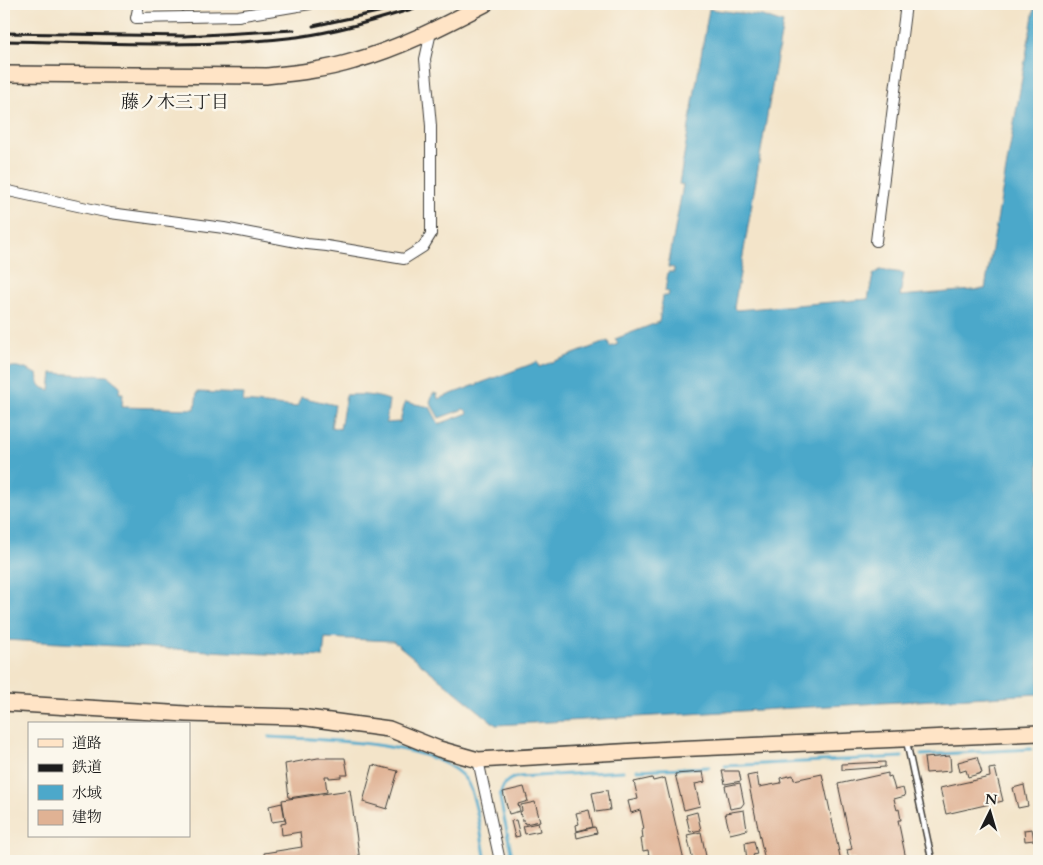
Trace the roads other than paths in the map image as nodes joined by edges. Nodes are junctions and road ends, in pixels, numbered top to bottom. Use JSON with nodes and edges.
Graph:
{"nodes":[{"id":1,"x":139,"y":4,"type":"edge"},
{"id":2,"x":310,"y":4,"type":"edge"},
{"id":3,"x":485,"y":4,"type":"edge"},
{"id":4,"x":906,"y":4,"type":"edge"},
{"id":5,"x":431,"y":32,"type":"junction"},
{"id":6,"x":4,"y":74,"type":"edge"},
{"id":7,"x":4,"y":190,"type":"edge"},
{"id":8,"x":876,"y":241,"type":"dead end"},
{"id":9,"x":4,"y":703,"type":"edge"},
{"id":10,"x":1039,"y":734,"type":"edge"},
{"id":11,"x":906,"y":739,"type":"junction"},
{"id":12,"x":478,"y":760,"type":"junction"},
{"id":13,"x":500,"y":861,"type":"edge"},
{"id":14,"x":932,"y":861,"type":"edge"}],
"edges":[{"from":1,"to":2,"type":"street"},
{"from":3,"to":5,"type":"street"},
{"from":4,"to":8,"type":"street"},
{"from":5,"to":6,"type":"street"},
{"from":5,"to":7,"type":"street"},
{"from":9,"to":12,"type":"street"},
{"from":10,"to":11,"type":"street"},
{"from":11,"to":12,"type":"street"},
{"from":11,"to":14,"type":"lane"},
{"from":12,"to":13,"type":"street"}]}
